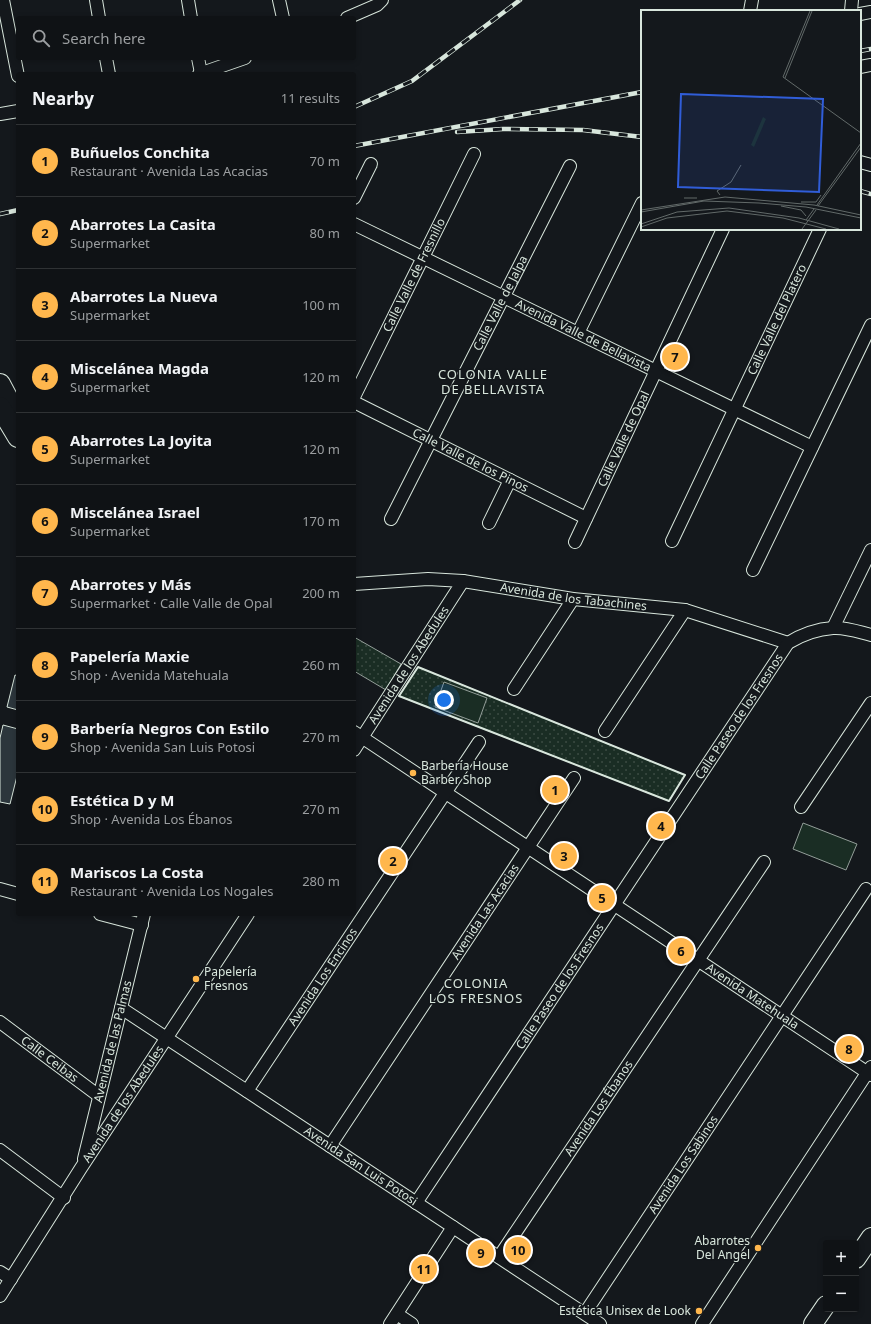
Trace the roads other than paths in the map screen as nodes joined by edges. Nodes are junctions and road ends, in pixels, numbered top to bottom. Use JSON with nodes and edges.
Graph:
{"nodes":[{"id":1,"x":3,"y":0,"type":"edge"},
{"id":2,"x":96,"y":0,"type":"edge"},
{"id":3,"x":188,"y":0,"type":"edge"},
{"id":4,"x":279,"y":0,"type":"edge"},
{"id":5,"x":752,"y":0,"type":"edge"},
{"id":6,"x":852,"y":0,"type":"edge"},
{"id":7,"x":378,"y":2,"type":"edge"},
{"id":8,"x":750,"y":10,"type":"edge"},
{"id":9,"x":851,"y":10,"type":"edge"},
{"id":10,"x":871,"y":12,"type":"edge"},
{"id":11,"x":3,"y":14,"type":"edge"},
{"id":12,"x":861,"y":14,"type":"edge"},
{"id":13,"x":99,"y":16,"type":"edge"},
{"id":14,"x":191,"y":16,"type":"edge"},
{"id":15,"x":283,"y":16,"type":"edge"},
{"id":16,"x":351,"y":16,"type":"edge"},
{"id":17,"x":4,"y":30,"type":"edge"},
{"id":18,"x":106,"y":60,"type":"edge"},
{"id":19,"x":198,"y":60,"type":"edge"},
{"id":20,"x":239,"y":60,"type":"edge"},
{"id":21,"x":871,"y":65,"type":"edge"},
{"id":22,"x":861,"y":68,"type":"edge"},
{"id":23,"x":17,"y":72,"type":"edge"},
{"id":24,"x":109,"y":72,"type":"edge"},
{"id":25,"x":200,"y":72,"type":"edge"},
{"id":26,"x":206,"y":72,"type":"edge"},
{"id":27,"x":16,"y":111,"type":"edge"},
{"id":28,"x":0,"y":114,"type":"edge"},
{"id":29,"x":474,"y":154,"type":"dead end"},
{"id":30,"x":861,"y":162,"type":"edge"},
{"id":31,"x":371,"y":164,"type":"dead end"},
{"id":32,"x":871,"y":165,"type":"edge"},
{"id":33,"x":570,"y":166,"type":"dead end"},
{"id":34,"x":356,"y":194,"type":"edge"},
{"id":35,"x":641,"y":205,"type":"edge"},
{"id":36,"x":356,"y":225,"type":"edge"},
{"id":37,"x":723,"y":230,"type":"edge"},
{"id":38,"x":820,"y":230,"type":"edge"},
{"id":39,"x":423,"y":258,"type":"junction"},
{"id":40,"x":504,"y":297,"type":"junction"},
{"id":41,"x":871,"y":325,"type":"edge"},
{"id":42,"x":578,"y":333,"type":"junction"},
{"id":43,"x":656,"y":371,"type":"junction"},
{"id":44,"x":0,"y":384,"type":"edge"},
{"id":45,"x":356,"y":393,"type":"edge"},
{"id":46,"x":356,"y":403,"type":"edge"},
{"id":47,"x":0,"y":407,"type":"edge"},
{"id":48,"x":734,"y":410,"type":"junction"},
{"id":49,"x":16,"y":414,"type":"edge"},
{"id":50,"x":16,"y":434,"type":"edge"},
{"id":51,"x":431,"y":440,"type":"junction"},
{"id":52,"x":812,"y":447,"type":"junction"},
{"id":53,"x":510,"y":480,"type":"junction"},
{"id":54,"x":586,"y":518,"type":"junction"},
{"id":55,"x":391,"y":519,"type":"dead end"},
{"id":56,"x":489,"y":523,"type":"dead end"},
{"id":57,"x":672,"y":541,"type":"dead end"},
{"id":58,"x":575,"y":542,"type":"dead end"},
{"id":59,"x":871,"y":550,"type":"edge"},
{"id":60,"x":753,"y":570,"type":"dead end"},
{"id":61,"x":463,"y":581,"type":"junction"},
{"id":62,"x":356,"y":584,"type":"edge"},
{"id":63,"x":573,"y":600,"type":"junction"},
{"id":64,"x":685,"y":610,"type":"junction"},
{"id":65,"x":833,"y":628,"type":"junction"},
{"id":66,"x":871,"y":635,"type":"edge"},
{"id":67,"x":788,"y":643,"type":"junction"},
{"id":68,"x":514,"y":688,"type":"dead end"},
{"id":69,"x":871,"y":703,"type":"edge"},
{"id":70,"x":605,"y":731,"type":"dead end"},
{"id":71,"x":358,"y":735,"type":"edge"},
{"id":72,"x":479,"y":742,"type":"dead end"},
{"id":73,"x":574,"y":778,"type":"dead end"},
{"id":74,"x":445,"y":792,"type":"junction"},
{"id":75,"x":801,"y":807,"type":"dead end"},
{"id":76,"x":528,"y":848,"type":"junction"},
{"id":77,"x":764,"y":862,"type":"dead end"},
{"id":78,"x":0,"y":889,"type":"edge"},
{"id":79,"x":866,"y":890,"type":"dead end"},
{"id":80,"x":16,"y":893,"type":"edge"},
{"id":81,"x":614,"y":904,"type":"junction"},
{"id":82,"x":117,"y":916,"type":"edge"},
{"id":83,"x":247,"y":916,"type":"edge"},
{"id":84,"x":143,"y":919,"type":"edge"},
{"id":85,"x":698,"y":960,"type":"junction"},
{"id":86,"x":121,"y":1008,"type":"junction"},
{"id":87,"x":782,"y":1016,"type":"junction"},
{"id":88,"x":0,"y":1022,"type":"edge"},
{"id":89,"x":167,"y":1038,"type":"junction"},
{"id":90,"x":870,"y":1071,"type":"edge"},
{"id":91,"x":247,"y":1091,"type":"junction"},
{"id":92,"x":99,"y":1096,"type":"junction"},
{"id":93,"x":330,"y":1146,"type":"junction"},
{"id":94,"x":0,"y":1150,"type":"edge"},
{"id":95,"x":81,"y":1168,"type":"junction"},
{"id":96,"x":64,"y":1198,"type":"junction"},
{"id":97,"x":416,"y":1203,"type":"junction"},
{"id":98,"x":453,"y":1227,"type":"junction"},
{"id":99,"x":871,"y":1237,"type":"edge"},
{"id":100,"x":859,"y":1255,"type":"edge"},
{"id":101,"x":499,"y":1257,"type":"junction"},
{"id":102,"x":0,"y":1272,"type":"edge"},
{"id":103,"x":11,"y":1279,"type":"junction"},
{"id":104,"x":0,"y":1296,"type":"edge"},
{"id":105,"x":823,"y":1309,"type":"edge"},
{"id":106,"x":584,"y":1314,"type":"junction"},
{"id":107,"x":394,"y":1319,"type":"edge"},
{"id":108,"x":412,"y":1324,"type":"edge"},
{"id":109,"x":600,"y":1324,"type":"edge"},
{"id":110,"x":702,"y":1324,"type":"edge"},
{"id":111,"x":813,"y":1324,"type":"edge"}],
"edges":[{"from":1,"to":11,"type":"street"},
{"from":2,"to":13,"type":"street"},
{"from":3,"to":14,"type":"street"},
{"from":4,"to":15,"type":"street"},
{"from":5,"to":8,"type":"street"},
{"from":6,"to":9,"type":"street"},
{"from":7,"to":16,"type":"street"},
{"from":10,"to":12,"type":"street"},
{"from":11,"to":17,"type":"street"},
{"from":17,"to":23,"type":"street"},
{"from":18,"to":24,"type":"street"},
{"from":19,"to":25,"type":"street"},
{"from":20,"to":26,"type":"street"},
{"from":21,"to":22,"type":"street"},
{"from":27,"to":28,"type":"street"},
{"from":29,"to":39,"type":"street","name":"Calle Valle de Fresnillo"},
{"from":30,"to":32,"type":"street"},
{"from":31,"to":34,"type":"street"},
{"from":33,"to":40,"type":"street","name":"Calle Valle de Jalpa"},
{"from":35,"to":42,"type":"street"},
{"from":36,"to":39,"type":"street","name":"Avenida Valle de Bellavista"},
{"from":37,"to":43,"type":"street","name":"Calle Valle de Opal"},
{"from":38,"to":48,"type":"street","name":"Calle Valle del Platero"},
{"from":39,"to":40,"type":"street","name":"Avenida Valle de Bellavista"},
{"from":39,"to":45,"type":"street","name":"Calle Valle de Fresnillo"},
{"from":40,"to":42,"type":"street","name":"Avenida Valle de Bellavista"},
{"from":40,"to":51,"type":"street","name":"Calle Valle de Jalpa"},
{"from":41,"to":52,"type":"street"},
{"from":42,"to":43,"type":"street","name":"Avenida Valle de Bellavista"},
{"from":43,"to":48,"type":"street","name":"Avenida Valle de Bellavista"},
{"from":43,"to":54,"type":"street","name":"Calle Valle de Opal"},
{"from":44,"to":49,"type":"main road"},
{"from":46,"to":51,"type":"street","name":"Calle Valle de los Pinos"},
{"from":47,"to":50,"type":"main road"},
{"from":48,"to":52,"type":"street","name":"Avenida Valle de Bellavista"},
{"from":48,"to":57,"type":"street","name":"Calle Valle del Platero"},
{"from":51,"to":53,"type":"street","name":"Calle Valle de los Pinos"},
{"from":51,"to":55,"type":"street","name":"Calle Valle de Jalpa"},
{"from":52,"to":60,"type":"street"},
{"from":53,"to":54,"type":"street","name":"Calle Valle de los Pinos"},
{"from":53,"to":56,"type":"street"},
{"from":54,"to":58,"type":"street","name":"Calle Valle de Opal"},
{"from":59,"to":65,"type":"street"},
{"from":61,"to":62,"type":"street","name":"Avenida de los Tabachines"},
{"from":61,"to":63,"type":"street","name":"Avenida de los Tabachines"},
{"from":61,"to":71,"type":"street","name":"Avenida de los Abedules"},
{"from":63,"to":64,"type":"street","name":"Avenida de los Tabachines"},
{"from":63,"to":68,"type":"street"},
{"from":64,"to":67,"type":"street","name":"Avenida de los Tabachines"},
{"from":64,"to":70,"type":"street"},
{"from":65,"to":66,"type":"street","name":"Calle Paseo de los Fresnos"},
{"from":65,"to":67,"type":"street","name":"Calle Paseo de los Fresnos"},
{"from":67,"to":81,"type":"street","name":"Calle Paseo de los Fresnos"},
{"from":69,"to":75,"type":"street"},
{"from":71,"to":74,"type":"street","name":"Avenida Matehuala"},
{"from":72,"to":74,"type":"street","name":"Avenida Los Encinos"},
{"from":73,"to":76,"type":"street","name":"Avenida Las Acacias"},
{"from":74,"to":76,"type":"street","name":"Avenida Matehuala"},
{"from":74,"to":91,"type":"street","name":"Avenida Los Encinos"},
{"from":76,"to":81,"type":"street","name":"Avenida Matehuala"},
{"from":76,"to":93,"type":"street","name":"Avenida Las Acacias"},
{"from":77,"to":85,"type":"street","name":"Avenida Los Ébanos"},
{"from":78,"to":80,"type":"street"},
{"from":79,"to":87,"type":"street","name":"Avenida Los Sabinos"},
{"from":81,"to":85,"type":"street","name":"Avenida Matehuala"},
{"from":81,"to":97,"type":"street","name":"Calle Paseo de los Fresnos"},
{"from":82,"to":84,"type":"street"},
{"from":83,"to":89,"type":"street","name":"Avenida de los Abedules"},
{"from":84,"to":86,"type":"street","name":"Avenida de las Palmas"},
{"from":85,"to":87,"type":"street","name":"Avenida Matehuala"},
{"from":85,"to":101,"type":"street","name":"Avenida Los Ébanos"},
{"from":86,"to":89,"type":"street","name":"Avenida San Luis Potosi"},
{"from":86,"to":92,"type":"street","name":"Avenida de las Palmas"},
{"from":87,"to":90,"type":"street","name":"Avenida Matehuala"},
{"from":87,"to":106,"type":"street","name":"Avenida Los Sabinos"},
{"from":88,"to":92,"type":"street","name":"Calle Ceibas"},
{"from":89,"to":91,"type":"street","name":"Avenida San Luis Potosi"},
{"from":89,"to":95,"type":"street","name":"Avenida de los Abedules"},
{"from":90,"to":110,"type":"street"},
{"from":91,"to":93,"type":"street","name":"Avenida San Luis Potosi"},
{"from":92,"to":95,"type":"street","name":"Avenida de las Palmas"},
{"from":93,"to":97,"type":"street","name":"Avenida San Luis Potosi"},
{"from":94,"to":96,"type":"street"},
{"from":95,"to":96,"type":"street","name":"Avenida de los Abedules"},
{"from":96,"to":103,"type":"street","name":"Avenida de los Abedules"},
{"from":97,"to":98,"type":"street","name":"Avenida San Luis Potosi"},
{"from":98,"to":101,"type":"street","name":"Avenida San Luis Potosi"},
{"from":98,"to":107,"type":"street"},
{"from":99,"to":100,"type":"street"},
{"from":101,"to":106,"type":"street","name":"Avenida San Luis Potosi"},
{"from":102,"to":103,"type":"street"},
{"from":103,"to":104,"type":"street","name":"Avenida de los Abedules"},
{"from":105,"to":111,"type":"street"},
{"from":106,"to":109,"type":"street","name":"Avenida San Luis Potosi"},
{"from":107,"to":108,"type":"street"}]}
